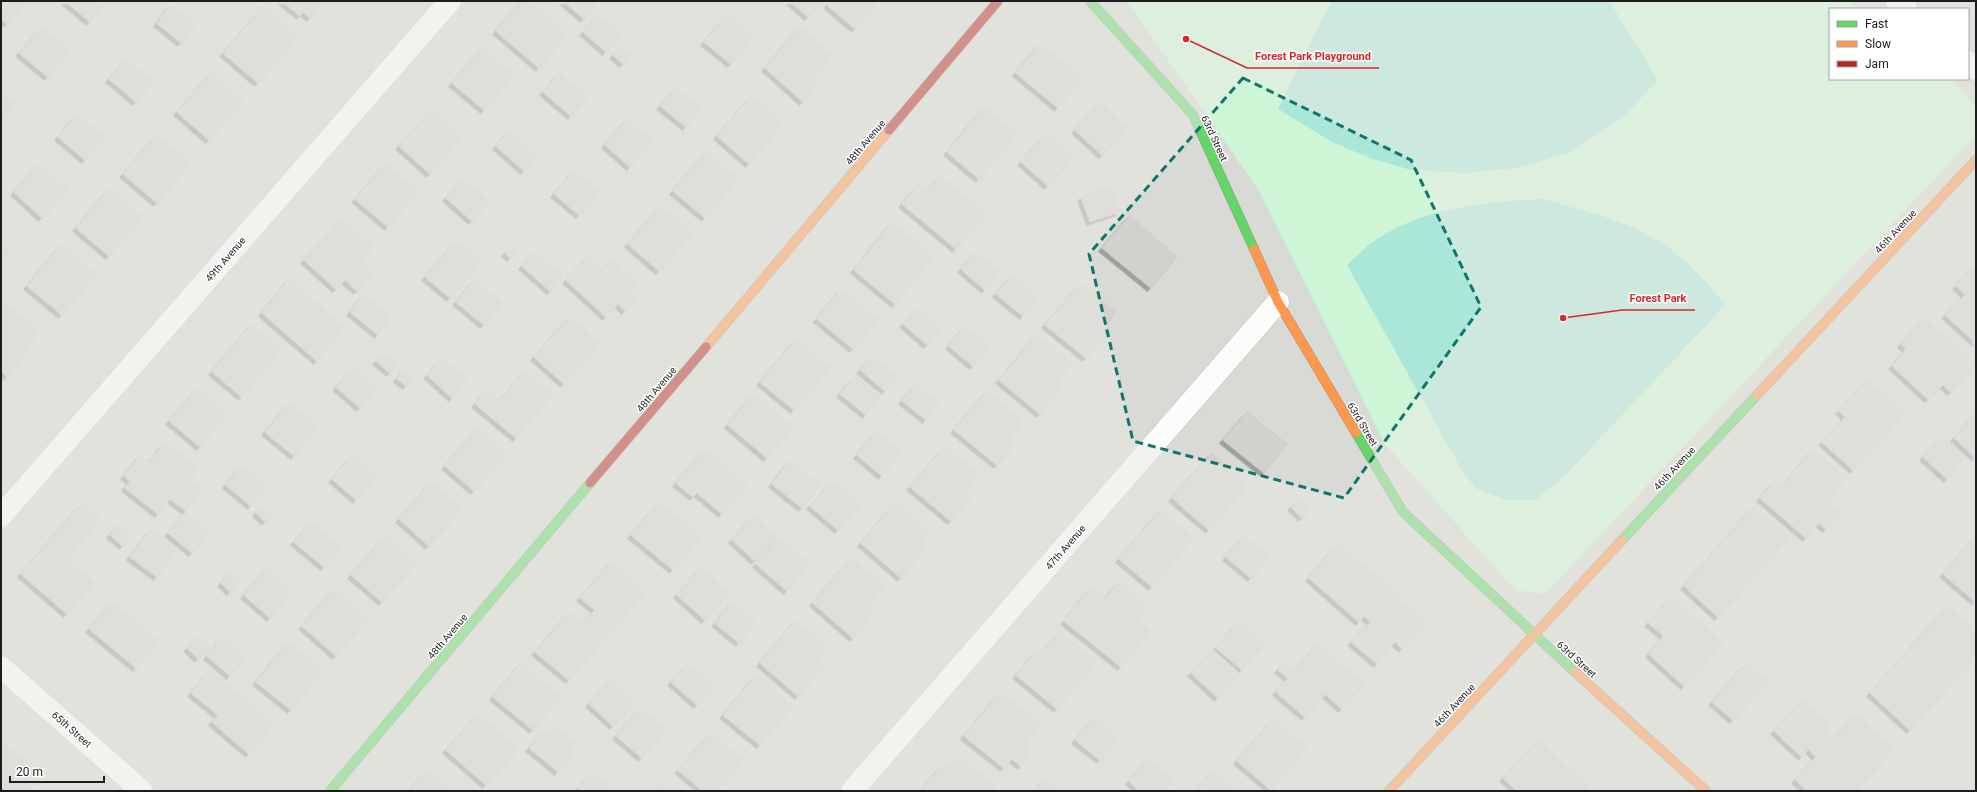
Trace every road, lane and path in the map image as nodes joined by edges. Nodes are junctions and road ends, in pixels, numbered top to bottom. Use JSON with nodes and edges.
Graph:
{"nodes":[{"id":1,"x":450,"y":1,"type":"edge"},
{"id":2,"x":998,"y":1,"type":"edge"},
{"id":3,"x":1090,"y":1,"type":"edge"},
{"id":4,"x":1897,"y":1,"type":"edge"},
{"id":5,"x":1905,"y":8,"type":"edge"},
{"id":6,"x":1976,"y":160,"type":"edge"},
{"id":7,"x":1278,"y":302,"type":"junction"},
{"id":8,"x":1,"y":516,"type":"edge"},
{"id":9,"x":1534,"y":635,"type":"junction"},
{"id":10,"x":1,"y":667,"type":"edge"},
{"id":11,"x":142,"y":791,"type":"edge"},
{"id":12,"x":330,"y":791,"type":"edge"},
{"id":13,"x":852,"y":791,"type":"edge"},
{"id":14,"x":1389,"y":791,"type":"edge"},
{"id":15,"x":1706,"y":791,"type":"edge"}],
"edges":[{"from":1,"to":8,"type":"street","name":"49th Avenue"},
{"from":2,"to":12,"type":"street","name":"48th Avenue"},
{"from":3,"to":7,"type":"street","name":"63rd Street"},
{"from":4,"to":5,"type":"street"},
{"from":6,"to":9,"type":"street","name":"46th Avenue"},
{"from":7,"to":9,"type":"street","name":"63rd Street"},
{"from":7,"to":13,"type":"street","name":"47th Avenue"},
{"from":9,"to":14,"type":"street","name":"46th Avenue"},
{"from":9,"to":15,"type":"street","name":"63rd Street"},
{"from":10,"to":11,"type":"street","name":"65th Street"}]}
